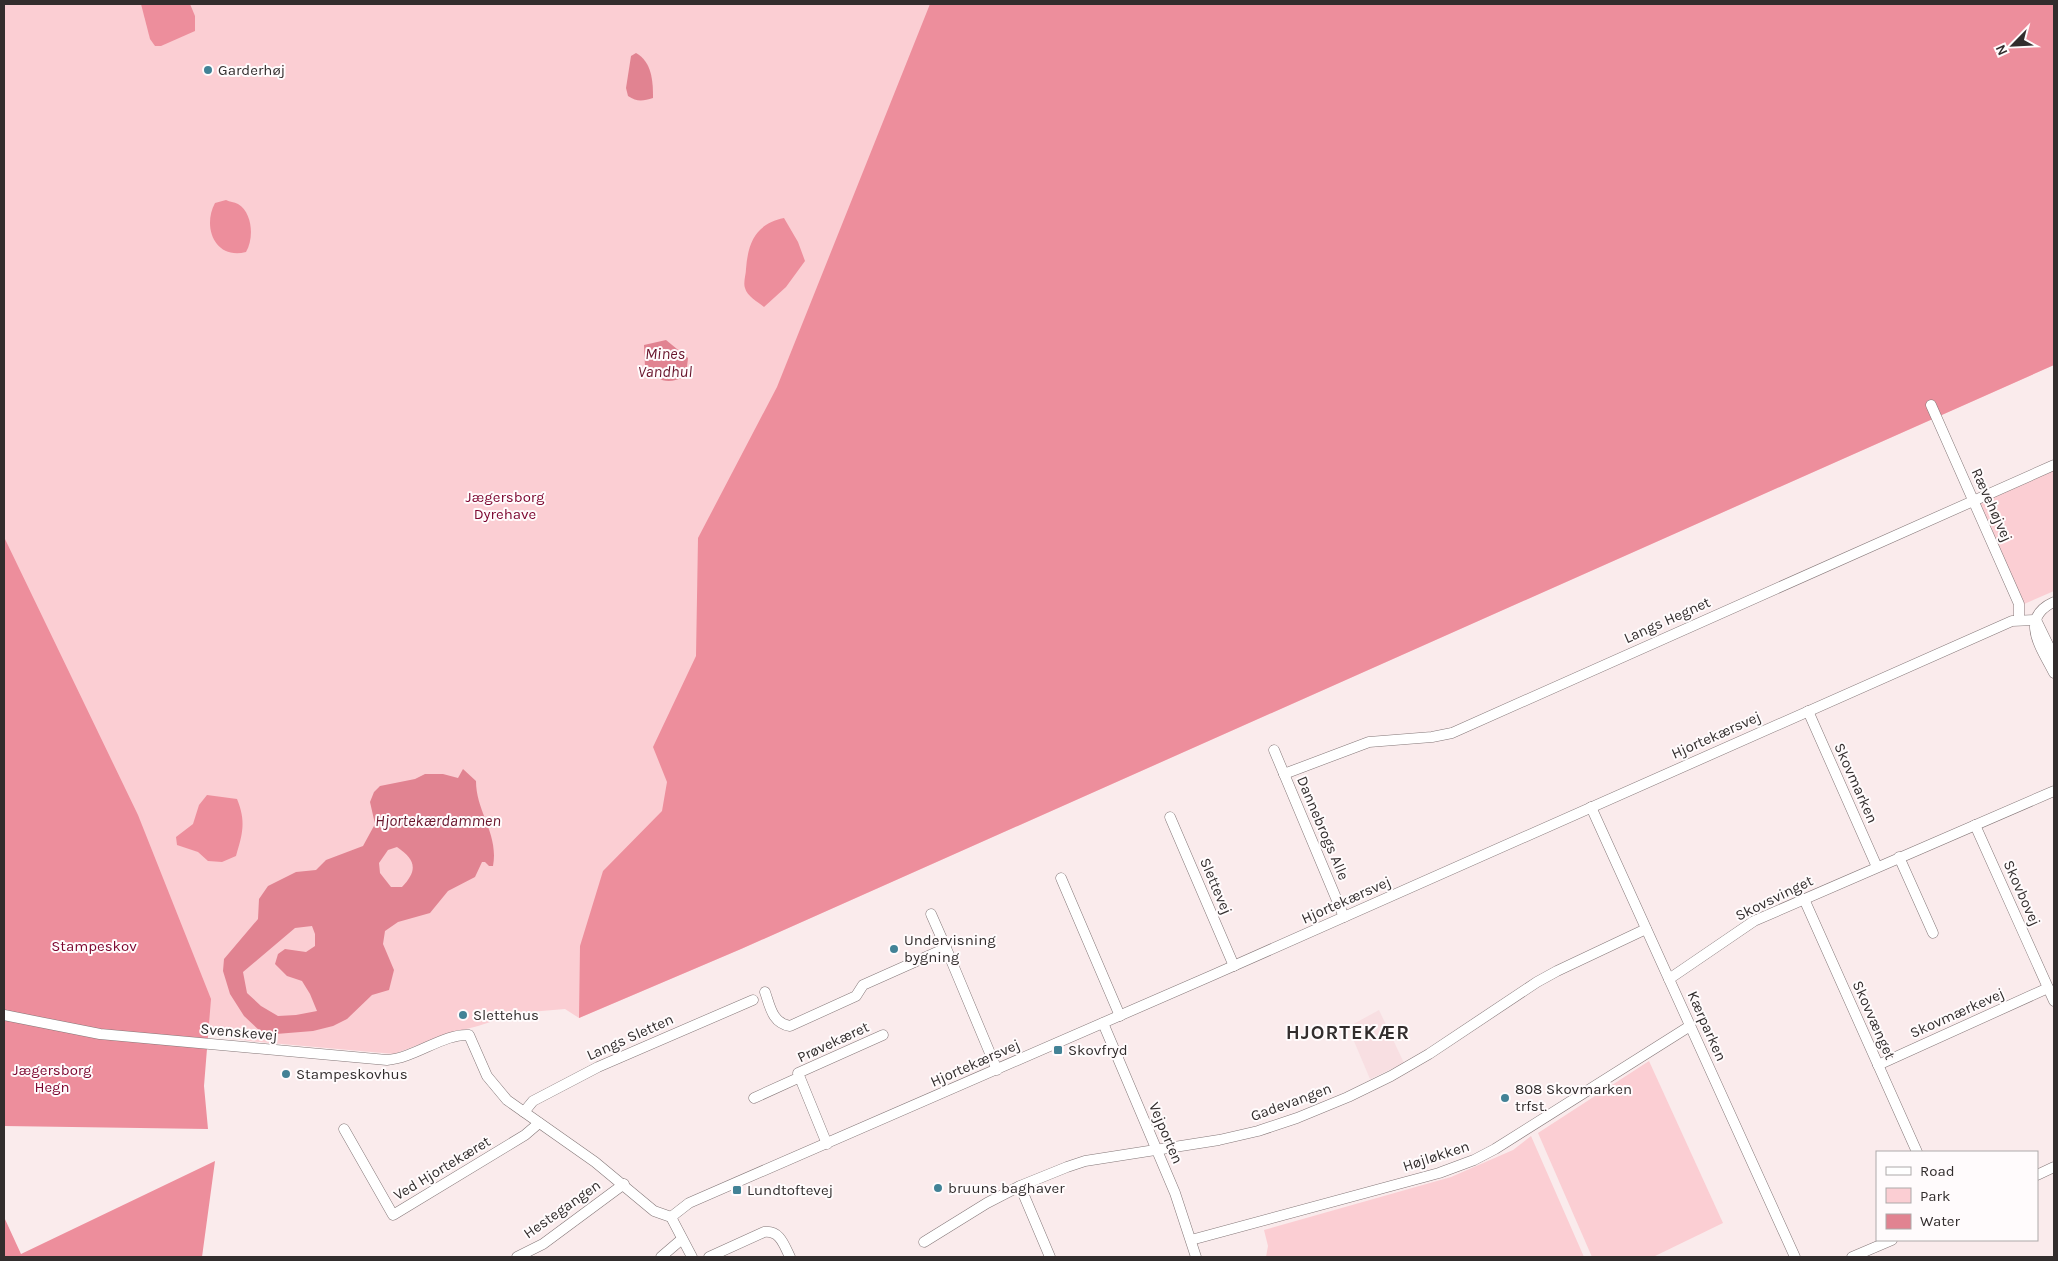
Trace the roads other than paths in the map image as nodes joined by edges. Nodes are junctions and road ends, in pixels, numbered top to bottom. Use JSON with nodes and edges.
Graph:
{"nodes":[{"id":1,"x":1931,"y":405,"type":"dead end"},
{"id":2,"x":2054,"y":465,"type":"edge"},
{"id":3,"x":1973,"y":500,"type":"junction"},
{"id":4,"x":2054,"y":602,"type":"edge"},
{"id":5,"x":2036,"y":618,"type":"junction"},
{"id":6,"x":2019,"y":620,"type":"junction"},
{"id":7,"x":2054,"y":656,"type":"edge"},
{"id":8,"x":2054,"y":673,"type":"edge"},
{"id":9,"x":1808,"y":711,"type":"junction"},
{"id":10,"x":1274,"y":750,"type":"dead end"},
{"id":11,"x":1284,"y":774,"type":"junction"},
{"id":12,"x":2054,"y":791,"type":"edge"},
{"id":13,"x":1591,"y":807,"type":"junction"},
{"id":14,"x":1170,"y":817,"type":"dead end"},
{"id":15,"x":1975,"y":825,"type":"junction"},
{"id":16,"x":1899,"y":858,"type":"junction"},
{"id":17,"x":1877,"y":867,"type":"junction"},
{"id":18,"x":1061,"y":878,"type":"dead end"},
{"id":19,"x":1804,"y":900,"type":"junction"},
{"id":20,"x":930,"y":914,"type":"dead end"},
{"id":21,"x":1344,"y":917,"type":"junction"},
{"id":22,"x":1646,"y":929,"type":"junction"},
{"id":23,"x":1933,"y":934,"type":"dead end"},
{"id":24,"x":946,"y":948,"type":"junction"},
{"id":25,"x":1234,"y":966,"type":"junction"},
{"id":26,"x":1669,"y":979,"type":"junction"},
{"id":27,"x":2048,"y":988,"type":"junction"},
{"id":28,"x":764,"y":992,"type":"dead end"},
{"id":29,"x":753,"y":1000,"type":"dead end"},
{"id":30,"x":2054,"y":1001,"type":"edge"},
{"id":31,"x":4,"y":1015,"type":"edge"},
{"id":32,"x":1120,"y":1016,"type":"junction"},
{"id":33,"x":1103,"y":1023,"type":"junction"},
{"id":34,"x":1690,"y":1026,"type":"junction"},
{"id":35,"x":883,"y":1035,"type":"dead end"},
{"id":36,"x":1878,"y":1065,"type":"junction"},
{"id":37,"x":997,"y":1070,"type":"junction"},
{"id":38,"x":798,"y":1078,"type":"junction"},
{"id":39,"x":754,"y":1098,"type":"dead end"},
{"id":40,"x":524,"y":1112,"type":"junction"},
{"id":41,"x":539,"y":1123,"type":"junction"},
{"id":42,"x":344,"y":1129,"type":"dead end"},
{"id":43,"x":826,"y":1144,"type":"junction"},
{"id":44,"x":1157,"y":1150,"type":"junction"},
{"id":45,"x":1917,"y":1151,"type":"edge"},
{"id":46,"x":2054,"y":1167,"type":"edge"},
{"id":47,"x":2038,"y":1175,"type":"edge"},
{"id":48,"x":624,"y":1184,"type":"junction"},
{"id":49,"x":1020,"y":1186,"type":"junction"},
{"id":50,"x":671,"y":1217,"type":"junction"},
{"id":51,"x":682,"y":1239,"type":"junction"},
{"id":52,"x":1191,"y":1240,"type":"junction"},
{"id":53,"x":1890,"y":1241,"type":"edge"},
{"id":54,"x":924,"y":1242,"type":"dead end"},
{"id":55,"x":517,"y":1257,"type":"edge"},
{"id":56,"x":661,"y":1257,"type":"edge"},
{"id":57,"x":692,"y":1257,"type":"edge"},
{"id":58,"x":709,"y":1257,"type":"edge"},
{"id":59,"x":790,"y":1257,"type":"edge"},
{"id":60,"x":1050,"y":1257,"type":"edge"},
{"id":61,"x":1196,"y":1257,"type":"edge"},
{"id":62,"x":1795,"y":1257,"type":"edge"},
{"id":63,"x":1852,"y":1257,"type":"edge"}],
"edges":[{"from":1,"to":3,"type":"street","name":"Rævehøjvej"},
{"from":2,"to":3,"type":"street","name":"Langs Hegnet"},
{"from":3,"to":6,"type":"street","name":"Rævehøjvej"},
{"from":3,"to":11,"type":"street","name":"Langs Hegnet"},
{"from":4,"to":5,"type":"street"},
{"from":5,"to":6,"type":"street","name":"Hjortekærsvej"},
{"from":5,"to":7,"type":"street"},
{"from":5,"to":8,"type":"street"},
{"from":6,"to":9,"type":"street","name":"Hjortekærsvej"},
{"from":9,"to":13,"type":"street","name":"Hjortekærsvej"},
{"from":9,"to":17,"type":"street","name":"Skovmarken"},
{"from":10,"to":11,"type":"street","name":"Dannebrogs Alle"},
{"from":11,"to":21,"type":"street","name":"Dannebrogs Alle"},
{"from":12,"to":15,"type":"street","name":"Skovsvinget"},
{"from":13,"to":21,"type":"street","name":"Hjortekærsvej"},
{"from":13,"to":22,"type":"street","name":"Kærparken"},
{"from":14,"to":25,"type":"street","name":"Slettevej"},
{"from":15,"to":16,"type":"street","name":"Skovsvinget"},
{"from":15,"to":27,"type":"street","name":"Skovbovej"},
{"from":16,"to":17,"type":"street","name":"Skovsvinget"},
{"from":16,"to":23,"type":"street"},
{"from":17,"to":19,"type":"street","name":"Skovsvinget"},
{"from":18,"to":32,"type":"street"},
{"from":19,"to":26,"type":"street","name":"Skovsvinget"},
{"from":19,"to":36,"type":"street","name":"Skovvænget"},
{"from":20,"to":24,"type":"street"},
{"from":21,"to":25,"type":"street","name":"Hjortekærsvej"},
{"from":22,"to":26,"type":"street","name":"Kærparken"},
{"from":22,"to":44,"type":"street","name":"Gadevangen"},
{"from":24,"to":28,"type":"street"},
{"from":24,"to":37,"type":"street"},
{"from":25,"to":32,"type":"street","name":"Hjortekærsvej"},
{"from":26,"to":34,"type":"street","name":"Kærparken"},
{"from":27,"to":30,"type":"street","name":"Skovbovej"},
{"from":27,"to":36,"type":"street","name":"Skovmærkevej"},
{"from":29,"to":40,"type":"street","name":"Langs Sletten"},
{"from":31,"to":40,"type":"street","name":"Svenskevej"},
{"from":32,"to":33,"type":"street","name":"Hjortekærsvej"},
{"from":33,"to":37,"type":"street","name":"Hjortekærsvej"},
{"from":33,"to":44,"type":"street","name":"Vejporten"},
{"from":34,"to":52,"type":"street","name":"Højløkken"},
{"from":34,"to":62,"type":"street","name":"Kærparken"},
{"from":35,"to":38,"type":"street","name":"Prøvekæret"},
{"from":36,"to":45,"type":"street","name":"Skovvænget"},
{"from":37,"to":43,"type":"street","name":"Hjortekærsvej"},
{"from":38,"to":39,"type":"street","name":"Prøvekæret"},
{"from":38,"to":43,"type":"street","name":"Prøvekæret"},
{"from":40,"to":41,"type":"street"},
{"from":41,"to":42,"type":"street","name":"Ved Hjortekæret"},
{"from":41,"to":48,"type":"street"},
{"from":43,"to":50,"type":"street","name":"Hjortekærsvej"},
{"from":44,"to":49,"type":"street","name":"Gadevangen"},
{"from":44,"to":52,"type":"street","name":"Vejporten"},
{"from":46,"to":47,"type":"street"},
{"from":48,"to":50,"type":"street"},
{"from":48,"to":55,"type":"street","name":"Hestegangen"},
{"from":49,"to":54,"type":"street","name":"Gadevangen"},
{"from":49,"to":60,"type":"street"},
{"from":50,"to":51,"type":"street"},
{"from":51,"to":56,"type":"street"},
{"from":51,"to":57,"type":"street"},
{"from":52,"to":61,"type":"street","name":"Vejporten"},
{"from":53,"to":63,"type":"street"},
{"from":58,"to":59,"type":"street"}]}
